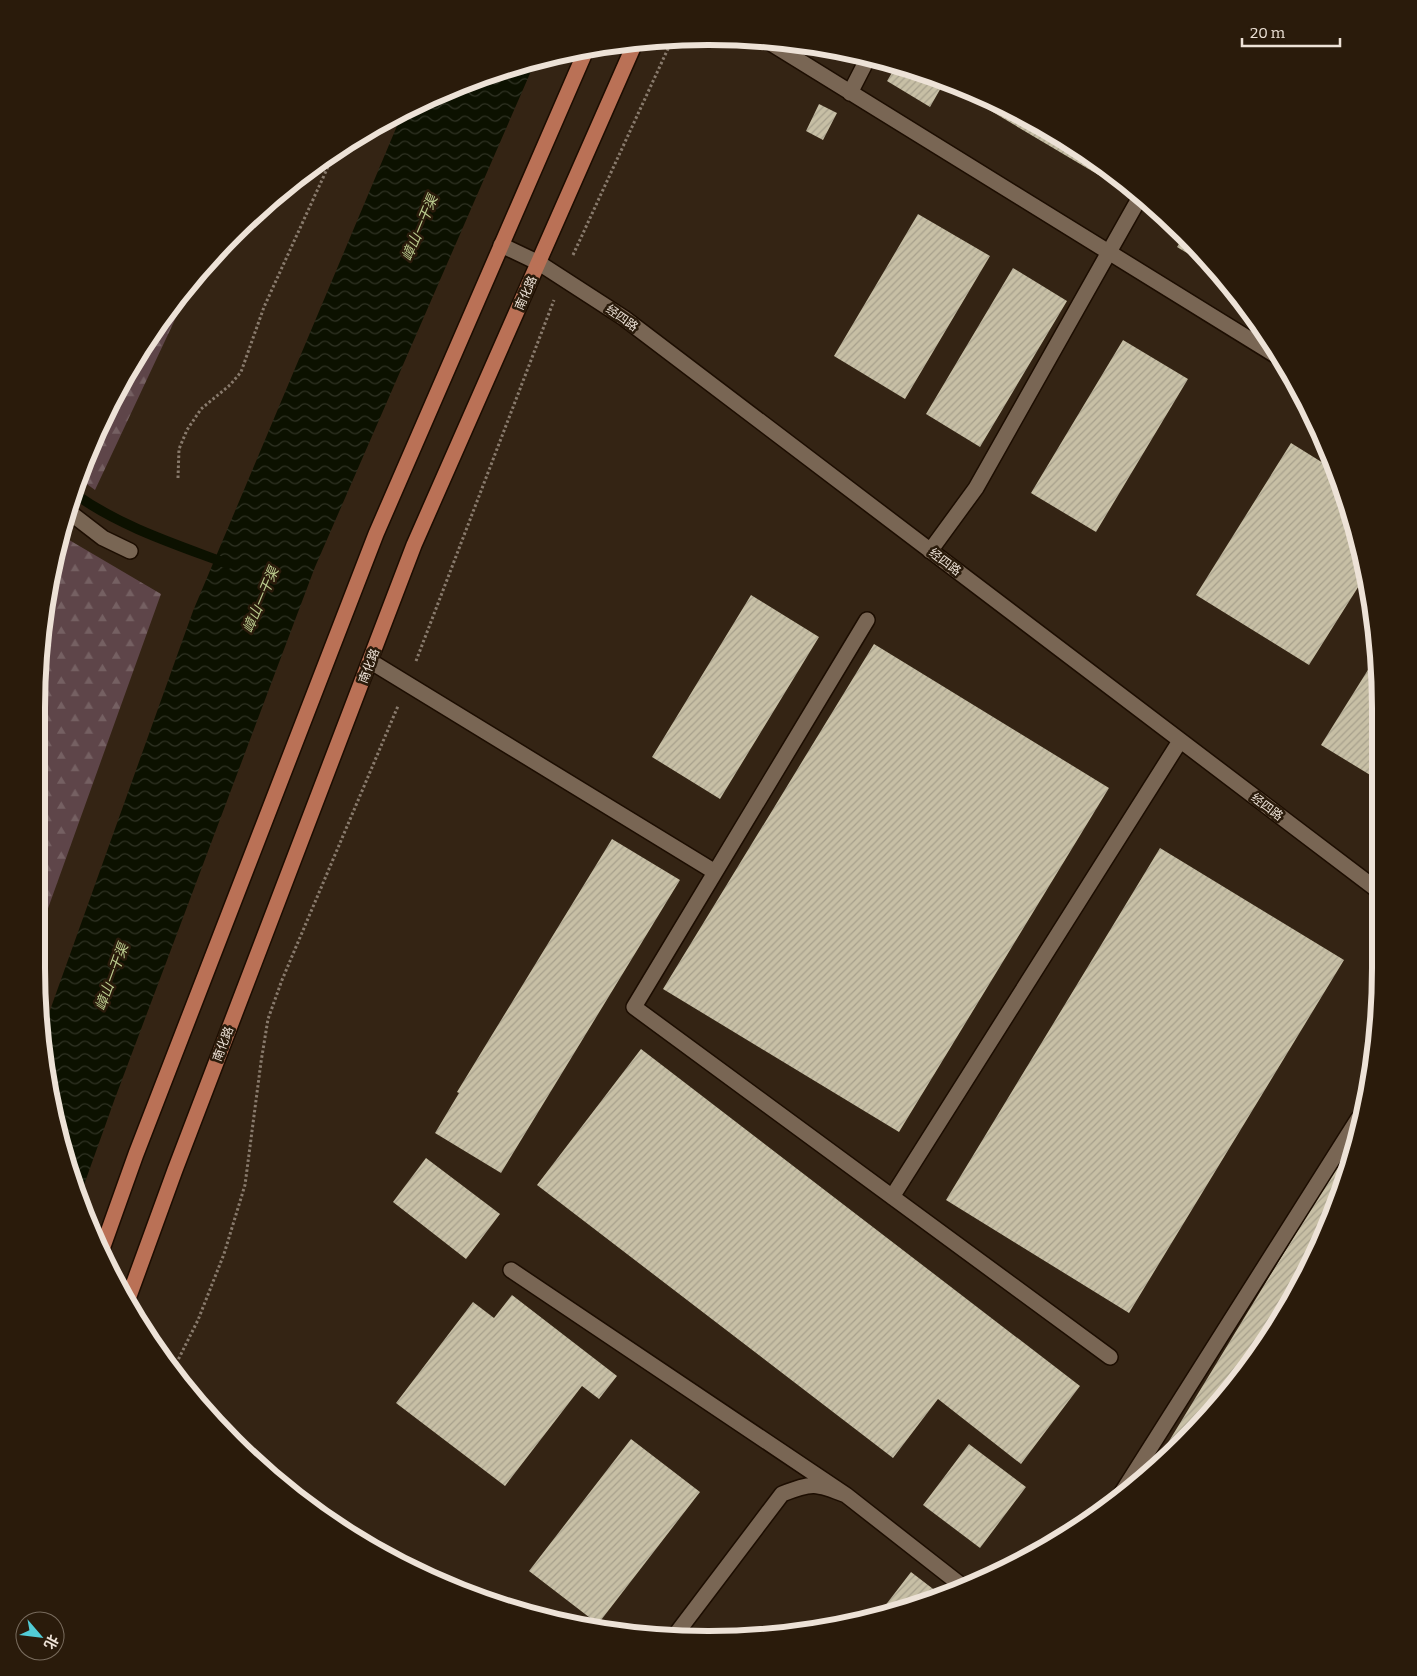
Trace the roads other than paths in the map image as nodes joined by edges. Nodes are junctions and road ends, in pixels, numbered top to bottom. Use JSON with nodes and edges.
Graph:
{"nodes":[{"id":1,"x":781,"y":49,"type":"edge"},
{"id":2,"x":632,"y":50,"type":"edge"},
{"id":3,"x":582,"y":58,"type":"edge"},
{"id":4,"x":865,"y":64,"type":"edge"},
{"id":5,"x":850,"y":93,"type":"junction"},
{"id":6,"x":1137,"y":203,"type":"edge"},
{"id":7,"x":501,"y":245,"type":"junction"},
{"id":8,"x":1109,"y":252,"type":"junction"},
{"id":9,"x":539,"y":263,"type":"junction"},
{"id":10,"x":1266,"y":349,"type":"edge"},
{"id":11,"x":74,"y":516,"type":"edge"},
{"id":12,"x":130,"y":551,"type":"dead end"},
{"id":13,"x":930,"y":551,"type":"junction"},
{"id":14,"x":867,"y":620,"type":"dead end"},
{"id":15,"x":370,"y":661,"type":"junction"},
{"id":16,"x":1180,"y":741,"type":"junction"},
{"id":17,"x":715,"y":872,"type":"junction"},
{"id":18,"x":1372,"y":886,"type":"edge"},
{"id":19,"x":1351,"y":1130,"type":"edge"},
{"id":20,"x":892,"y":1197,"type":"junction"},
{"id":21,"x":105,"y":1242,"type":"edge"},
{"id":22,"x":511,"y":1270,"type":"dead end"},
{"id":23,"x":130,"y":1292,"type":"edge"},
{"id":24,"x":1110,"y":1357,"type":"dead end"},
{"id":25,"x":1131,"y":1479,"type":"edge"},
{"id":26,"x":846,"y":1495,"type":"junction"},
{"id":27,"x":958,"y":1582,"type":"edge"},
{"id":28,"x":679,"y":1630,"type":"edge"}],
"edges":[{"from":1,"to":5,"type":"street"},
{"from":2,"to":9,"type":"main road","name":"南化路"},
{"from":3,"to":7,"type":"main road"},
{"from":4,"to":5,"type":"street"},
{"from":5,"to":8,"type":"street"},
{"from":6,"to":8,"type":"street"},
{"from":7,"to":9,"type":"street","name":"经四路"},
{"from":7,"to":21,"type":"main road"},
{"from":8,"to":10,"type":"street"},
{"from":8,"to":13,"type":"street"},
{"from":9,"to":13,"type":"street","name":"经四路"},
{"from":9,"to":15,"type":"main road","name":"南化路"},
{"from":11,"to":12,"type":"street"},
{"from":13,"to":16,"type":"street","name":"经四路"},
{"from":14,"to":17,"type":"street"},
{"from":15,"to":17,"type":"street"},
{"from":15,"to":23,"type":"main road","name":"南化路"},
{"from":16,"to":18,"type":"street","name":"经四路"},
{"from":16,"to":20,"type":"street"},
{"from":17,"to":20,"type":"street"},
{"from":19,"to":25,"type":"street"},
{"from":20,"to":24,"type":"street"},
{"from":22,"to":26,"type":"street"},
{"from":26,"to":27,"type":"street"},
{"from":26,"to":28,"type":"street"}]}
